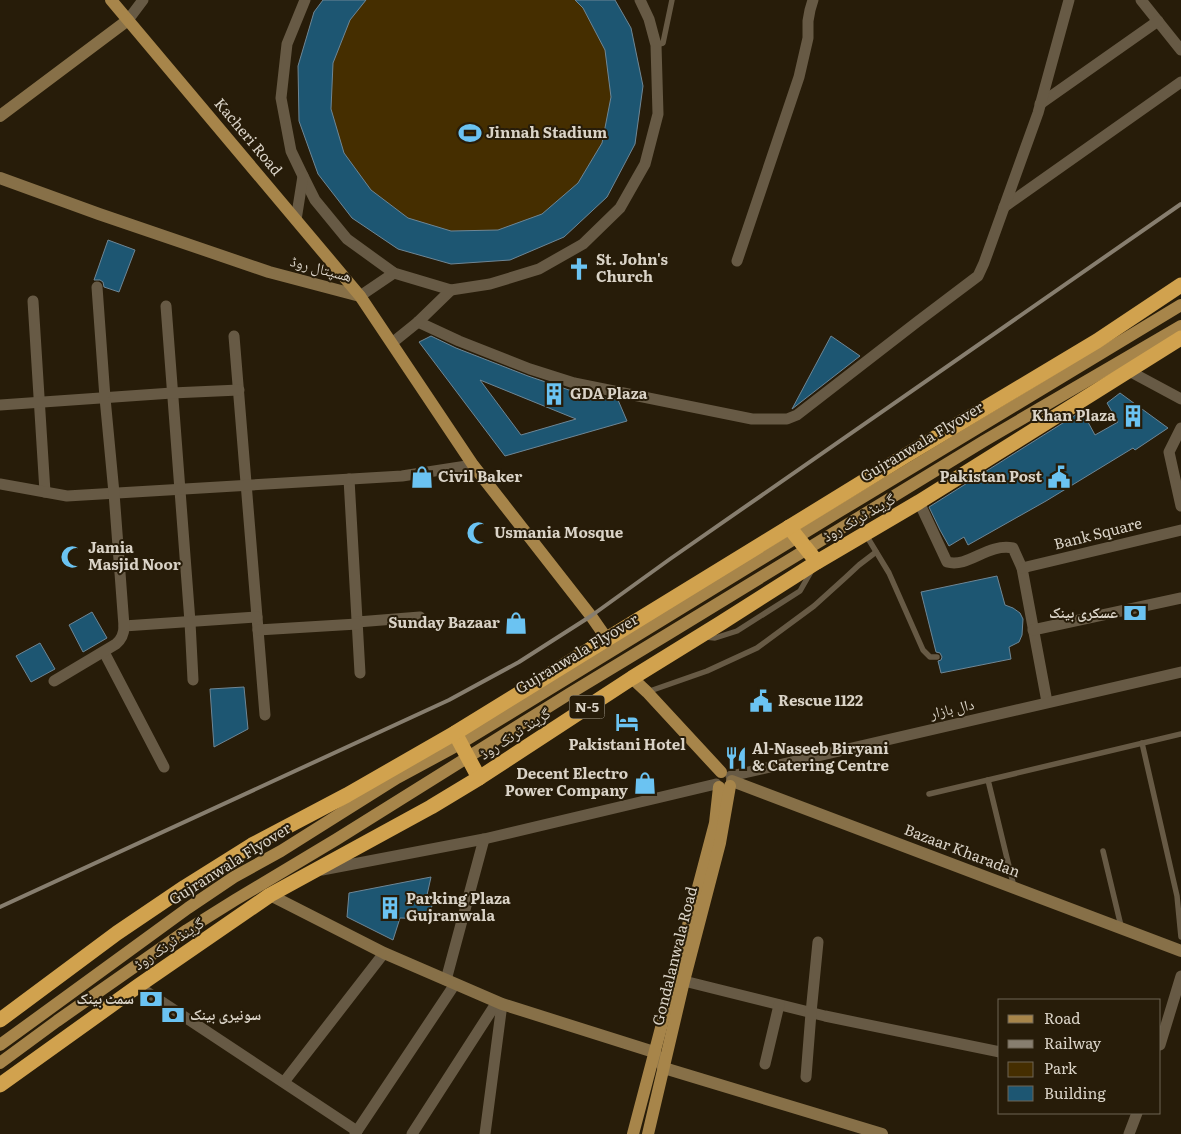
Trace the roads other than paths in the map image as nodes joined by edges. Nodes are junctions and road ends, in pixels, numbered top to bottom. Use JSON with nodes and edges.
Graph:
{"nodes":[{"id":1,"x":111,"y":0,"type":"edge"},
{"id":2,"x":143,"y":0,"type":"edge"},
{"id":3,"x":305,"y":0,"type":"edge"},
{"id":4,"x":640,"y":0,"type":"edge"},
{"id":5,"x":672,"y":0,"type":"edge"},
{"id":6,"x":813,"y":0,"type":"edge"},
{"id":7,"x":1069,"y":0,"type":"edge"},
{"id":8,"x":1141,"y":0,"type":"edge"},
{"id":9,"x":128,"y":20,"type":"junction"},
{"id":10,"x":1158,"y":21,"type":"junction"},
{"id":11,"x":656,"y":45,"type":"junction"},
{"id":12,"x":1181,"y":50,"type":"edge"},
{"id":13,"x":1181,"y":82,"type":"edge"},
{"id":14,"x":1040,"y":104,"type":"junction"},
{"id":15,"x":0,"y":116,"type":"edge"},
{"id":16,"x":303,"y":176,"type":"junction"},
{"id":17,"x":0,"y":178,"type":"edge"},
{"id":18,"x":1004,"y":208,"type":"junction"},
{"id":19,"x":296,"y":220,"type":"junction"},
{"id":20,"x":737,"y":261,"type":"dead end"},
{"id":21,"x":394,"y":273,"type":"junction"},
{"id":22,"x":1181,"y":285,"type":"edge"},
{"id":23,"x":97,"y":287,"type":"dead end"},
{"id":24,"x":451,"y":290,"type":"junction"},
{"id":25,"x":360,"y":296,"type":"junction"},
{"id":26,"x":32,"y":301,"type":"dead end"},
{"id":27,"x":1181,"y":305,"type":"edge"},
{"id":28,"x":166,"y":306,"type":"dead end"},
{"id":29,"x":418,"y":322,"type":"junction"},
{"id":30,"x":1181,"y":326,"type":"edge"},
{"id":31,"x":234,"y":336,"type":"dead end"},
{"id":32,"x":1181,"y":338,"type":"edge"},
{"id":33,"x":392,"y":343,"type":"junction"},
{"id":34,"x":1129,"y":371,"type":"junction"},
{"id":35,"x":238,"y":390,"type":"junction"},
{"id":36,"x":172,"y":393,"type":"junction"},
{"id":37,"x":105,"y":398,"type":"junction"},
{"id":38,"x":1181,"y":399,"type":"edge"},
{"id":39,"x":40,"y":402,"type":"junction"},
{"id":40,"x":0,"y":405,"type":"edge"},
{"id":41,"x":1181,"y":428,"type":"edge"},
{"id":42,"x":473,"y":464,"type":"junction"},
{"id":43,"x":349,"y":479,"type":"junction"},
{"id":44,"x":0,"y":484,"type":"edge"},
{"id":45,"x":246,"y":485,"type":"junction"},
{"id":46,"x":179,"y":490,"type":"junction"},
{"id":47,"x":46,"y":492,"type":"junction"},
{"id":48,"x":114,"y":493,"type":"junction"},
{"id":49,"x":920,"y":502,"type":"junction"},
{"id":50,"x":1181,"y":506,"type":"edge"},
{"id":51,"x":789,"y":527,"type":"junction"},
{"id":52,"x":1181,"y":530,"type":"edge"},
{"id":53,"x":866,"y":534,"type":"junction"},
{"id":54,"x":876,"y":552,"type":"junction"},
{"id":55,"x":817,"y":562,"type":"junction"},
{"id":56,"x":1022,"y":568,"type":"junction"},
{"id":57,"x":1181,"y":598,"type":"edge"},
{"id":58,"x":257,"y":617,"type":"junction"},
{"id":59,"x":420,"y":617,"type":"dead end"},
{"id":60,"x":190,"y":622,"type":"junction"},
{"id":61,"x":357,"y":623,"type":"junction"},
{"id":62,"x":124,"y":626,"type":"junction"},
{"id":63,"x":258,"y":630,"type":"junction"},
{"id":64,"x":1033,"y":630,"type":"junction"},
{"id":65,"x":607,"y":639,"type":"junction"},
{"id":66,"x":104,"y":652,"type":"junction"},
{"id":67,"x":937,"y":657,"type":"dead end"},
{"id":68,"x":1181,"y":672,"type":"edge"},
{"id":69,"x":360,"y":673,"type":"dead end"},
{"id":70,"x":632,"y":678,"type":"junction"},
{"id":71,"x":193,"y":680,"type":"dead end"},
{"id":72,"x":54,"y":681,"type":"dead end"},
{"id":73,"x":647,"y":692,"type":"junction"},
{"id":74,"x":1047,"y":702,"type":"junction"},
{"id":75,"x":265,"y":715,"type":"dead end"},
{"id":76,"x":455,"y":733,"type":"junction"},
{"id":77,"x":1181,"y":734,"type":"edge"},
{"id":78,"x":1142,"y":743,"type":"junction"},
{"id":79,"x":164,"y":767,"type":"dead end"},
{"id":80,"x":479,"y":778,"type":"junction"},
{"id":81,"x":988,"y":780,"type":"junction"},
{"id":82,"x":725,"y":781,"type":"junction"},
{"id":83,"x":929,"y":794,"type":"dead end"},
{"id":84,"x":484,"y":839,"type":"junction"},
{"id":85,"x":1103,"y":851,"type":"dead end"},
{"id":86,"x":314,"y":872,"type":"junction"},
{"id":87,"x":1014,"y":888,"type":"junction"},
{"id":88,"x":270,"y":895,"type":"junction"},
{"id":89,"x":1121,"y":928,"type":"junction"},
{"id":90,"x":1181,"y":937,"type":"edge"},
{"id":91,"x":818,"y":942,"type":"dead end"},
{"id":92,"x":1181,"y":951,"type":"edge"},
{"id":93,"x":384,"y":954,"type":"junction"},
{"id":94,"x":1181,"y":976,"type":"edge"},
{"id":95,"x":684,"y":981,"type":"junction"},
{"id":96,"x":451,"y":982,"type":"junction"},
{"id":97,"x":138,"y":986,"type":"junction"},
{"id":98,"x":500,"y":1003,"type":"junction"},
{"id":99,"x":778,"y":1004,"type":"junction"},
{"id":100,"x":810,"y":1013,"type":"junction"},
{"id":101,"x":0,"y":1020,"type":"edge"},
{"id":102,"x":1161,"y":1042,"type":"edge"},
{"id":103,"x":0,"y":1045,"type":"edge"},
{"id":104,"x":654,"y":1052,"type":"junction"},
{"id":105,"x":998,"y":1052,"type":"edge"},
{"id":106,"x":0,"y":1063,"type":"edge"},
{"id":107,"x":765,"y":1064,"type":"dead end"},
{"id":108,"x":664,"y":1068,"type":"junction"},
{"id":109,"x":806,"y":1077,"type":"dead end"},
{"id":110,"x":284,"y":1082,"type":"junction"},
{"id":111,"x":0,"y":1085,"type":"edge"},
{"id":112,"x":1137,"y":1114,"type":"edge"},
{"id":113,"x":356,"y":1133,"type":"edge"},
{"id":114,"x":412,"y":1134,"type":"edge"},
{"id":115,"x":485,"y":1134,"type":"edge"},
{"id":116,"x":633,"y":1134,"type":"edge"},
{"id":117,"x":648,"y":1134,"type":"edge"},
{"id":118,"x":882,"y":1134,"type":"edge"},
{"id":119,"x":1129,"y":1134,"type":"edge"}],
"edges":[{"from":1,"to":9,"type":"main road","name":"Kacheri Road"},
{"from":2,"to":9,"type":"street"},
{"from":3,"to":16,"type":"street"},
{"from":4,"to":11,"type":"street"},
{"from":5,"to":11,"type":"lane"},
{"from":6,"to":20,"type":"street"},
{"from":7,"to":14,"type":"street"},
{"from":8,"to":10,"type":"street"},
{"from":9,"to":15,"type":"street"},
{"from":9,"to":19,"type":"main road","name":"Kacheri Road"},
{"from":10,"to":12,"type":"street"},
{"from":10,"to":14,"type":"street"},
{"from":11,"to":24,"type":"street"},
{"from":13,"to":18,"type":"street"},
{"from":14,"to":18,"type":"street"},
{"from":16,"to":19,"type":"street"},
{"from":16,"to":21,"type":"street"},
{"from":17,"to":25,"type":"street","name":"ھسپتال روڈ"},
{"from":18,"to":29,"type":"street"},
{"from":19,"to":25,"type":"main road","name":"Kacheri Road"},
{"from":21,"to":24,"type":"street"},
{"from":21,"to":25,"type":"street"},
{"from":22,"to":51,"type":"highway","name":"گرینڈ ٹرنک روڈ"},
{"from":23,"to":37,"type":"street"},
{"from":24,"to":29,"type":"street"},
{"from":25,"to":33,"type":"main road","name":"ھسپتال روڈ"},
{"from":26,"to":39,"type":"street"},
{"from":27,"to":103,"type":"main road","name":"Gujranwala Flyover"},
{"from":28,"to":36,"type":"street"},
{"from":29,"to":33,"type":"street"},
{"from":30,"to":106,"type":"main road","name":"Gujranwala Flyover"},
{"from":31,"to":35,"type":"street"},
{"from":32,"to":34,"type":"highway","name":"گرینڈ ٹرنک روڈ","number":"N-5"},
{"from":33,"to":42,"type":"main road","name":"ھسپتال روڈ"},
{"from":34,"to":38,"type":"street"},
{"from":34,"to":49,"type":"highway","name":"گرینڈ ٹرنک روڈ","number":"N-5"},
{"from":35,"to":36,"type":"street"},
{"from":35,"to":45,"type":"street"},
{"from":36,"to":37,"type":"street"},
{"from":36,"to":46,"type":"street"},
{"from":37,"to":39,"type":"street"},
{"from":37,"to":48,"type":"street"},
{"from":39,"to":40,"type":"street"},
{"from":39,"to":47,"type":"street"},
{"from":41,"to":50,"type":"street"},
{"from":42,"to":43,"type":"street"},
{"from":42,"to":65,"type":"main road","name":"ھسپتال روڈ"},
{"from":43,"to":45,"type":"street"},
{"from":43,"to":61,"type":"street"},
{"from":44,"to":47,"type":"street"},
{"from":45,"to":46,"type":"street"},
{"from":45,"to":58,"type":"street"},
{"from":46,"to":48,"type":"street"},
{"from":46,"to":60,"type":"street"},
{"from":47,"to":48,"type":"street"},
{"from":48,"to":62,"type":"street"},
{"from":49,"to":53,"type":"highway","name":"گرینڈ ٹرنک روڈ","number":"N-5"},
{"from":49,"to":56,"type":"street"},
{"from":51,"to":55,"type":"highway"},
{"from":51,"to":65,"type":"highway","name":"گرینڈ ٹرنک روڈ"},
{"from":52,"to":56,"type":"street","name":"Bank Square"},
{"from":53,"to":54,"type":"lane"},
{"from":53,"to":55,"type":"highway","name":"گرینڈ ٹرنک روڈ","number":"N-5"},
{"from":54,"to":67,"type":"lane"},
{"from":54,"to":73,"type":"lane"},
{"from":55,"to":70,"type":"highway","name":"گرینڈ ٹرنک روڈ","number":"N-5"},
{"from":56,"to":64,"type":"street"},
{"from":57,"to":64,"type":"street"},
{"from":58,"to":60,"type":"street"},
{"from":58,"to":63,"type":"street"},
{"from":59,"to":61,"type":"street"},
{"from":60,"to":62,"type":"street"},
{"from":60,"to":71,"type":"street"},
{"from":61,"to":63,"type":"street"},
{"from":61,"to":69,"type":"street"},
{"from":62,"to":66,"type":"street"},
{"from":63,"to":75,"type":"street"},
{"from":64,"to":74,"type":"street"},
{"from":65,"to":76,"type":"highway","name":"گرینڈ ٹرنک روڈ"},
{"from":66,"to":72,"type":"street"},
{"from":66,"to":79,"type":"street"},
{"from":68,"to":74,"type":"street","name":"دال بازار"},
{"from":70,"to":73,"type":"main road"},
{"from":70,"to":80,"type":"highway","name":"گرینڈ ٹرنک روڈ","number":"N-5"},
{"from":73,"to":82,"type":"main road"},
{"from":74,"to":82,"type":"street","name":"دال بازار"},
{"from":76,"to":80,"type":"highway"},
{"from":76,"to":101,"type":"highway","name":"گرینڈ ٹرنک روڈ"},
{"from":77,"to":78,"type":"lane"},
{"from":78,"to":81,"type":"lane"},
{"from":78,"to":90,"type":"lane"},
{"from":80,"to":86,"type":"highway","name":"گرینڈ ٹرنک روڈ","number":"N-5"},
{"from":81,"to":83,"type":"lane"},
{"from":81,"to":87,"type":"lane"},
{"from":82,"to":84,"type":"street","name":"دال بازار"},
{"from":82,"to":87,"type":"street","name":"Bazaar Kharadan"},
{"from":82,"to":95,"type":"main road","name":"Gondalanwala Road"},
{"from":82,"to":104,"type":"main road","name":"Gondalanwala Road"},
{"from":84,"to":86,"type":"street","name":"دال بازار"},
{"from":84,"to":96,"type":"street"},
{"from":85,"to":89,"type":"lane"},
{"from":86,"to":88,"type":"highway","name":"گرینڈ ٹرنک روڈ","number":"N-5"},
{"from":87,"to":89,"type":"street","name":"Bazaar Kharadan"},
{"from":88,"to":93,"type":"street"},
{"from":88,"to":97,"type":"highway","name":"گرینڈ ٹرنک روڈ","number":"N-5"},
{"from":89,"to":92,"type":"street","name":"Bazaar Kharadan"},
{"from":91,"to":100,"type":"street"},
{"from":93,"to":96,"type":"street"},
{"from":93,"to":110,"type":"street"},
{"from":94,"to":102,"type":"street"},
{"from":95,"to":99,"type":"street"},
{"from":95,"to":108,"type":"main road","name":"Gondalanwala Road"},
{"from":96,"to":98,"type":"street"},
{"from":96,"to":113,"type":"street"},
{"from":97,"to":110,"type":"street"},
{"from":97,"to":111,"type":"highway","name":"گرینڈ ٹرنک روڈ","number":"N-5"},
{"from":98,"to":104,"type":"street"},
{"from":98,"to":114,"type":"street"},
{"from":98,"to":115,"type":"street"},
{"from":99,"to":100,"type":"street"},
{"from":99,"to":107,"type":"street"},
{"from":100,"to":105,"type":"street"},
{"from":100,"to":109,"type":"street"},
{"from":104,"to":108,"type":"street"},
{"from":104,"to":116,"type":"main road","name":"Gondalanwala Road"},
{"from":108,"to":117,"type":"main road","name":"Gondalanwala Road"},
{"from":108,"to":118,"type":"street"},
{"from":110,"to":113,"type":"street"},
{"from":112,"to":119,"type":"street"}]}
